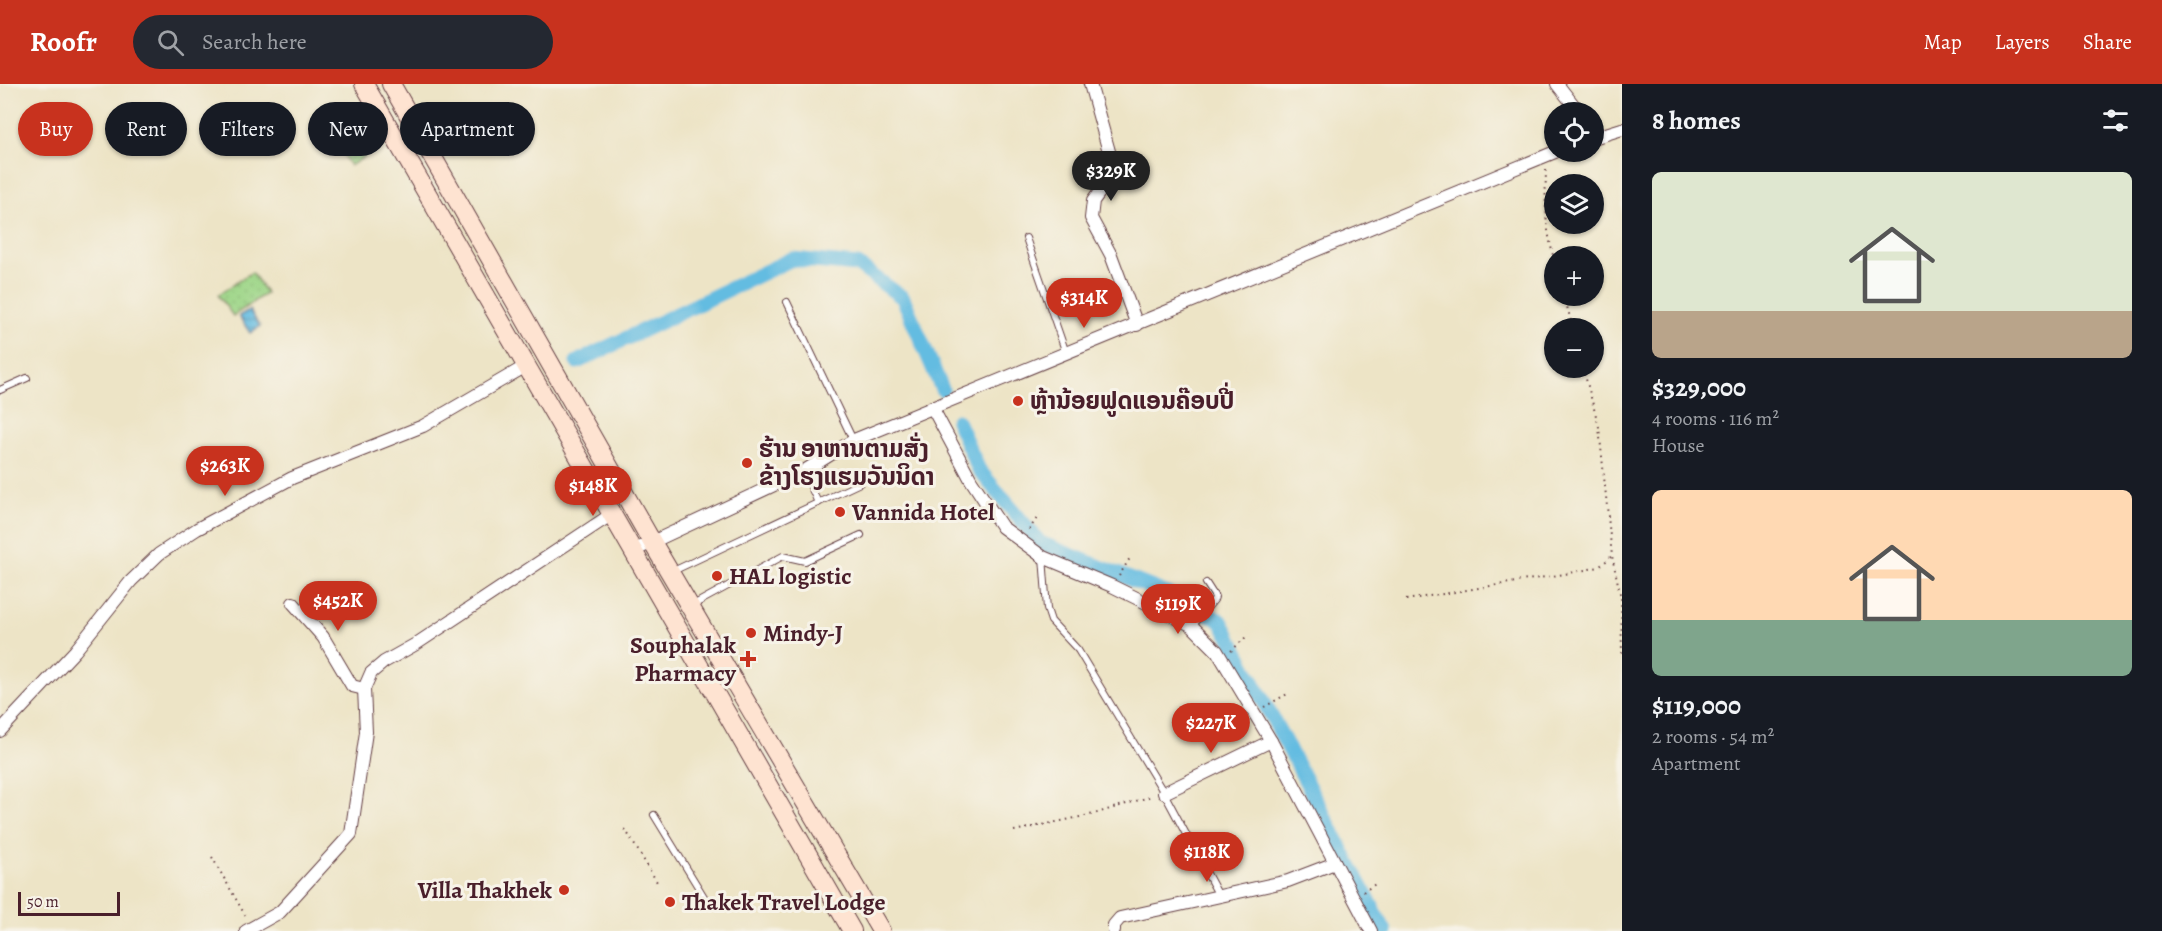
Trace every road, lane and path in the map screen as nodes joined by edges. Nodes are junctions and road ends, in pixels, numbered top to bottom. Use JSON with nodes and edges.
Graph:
{"nodes":[{"id":1,"x":364,"y":84,"type":"edge"},
{"id":2,"x":391,"y":84,"type":"edge"},
{"id":3,"x":1090,"y":84,"type":"edge"},
{"id":4,"x":1557,"y":84,"type":"edge"},
{"id":5,"x":1571,"y":102,"type":"edge"},
{"id":6,"x":1622,"y":129,"type":"edge"},
{"id":7,"x":1605,"y":133,"type":"edge"},
{"id":8,"x":1544,"y":156,"type":"edge"},
{"id":9,"x":1550,"y":162,"type":"edge"},
{"id":10,"x":1026,"y":238,"type":"dead end"},
{"id":11,"x":1550,"y":246,"type":"edge"},
{"id":12,"x":787,"y":302,"type":"dead end"},
{"id":13,"x":1137,"y":325,"type":"junction"},
{"id":14,"x":1066,"y":352,"type":"junction"},
{"id":15,"x":526,"y":366,"type":"junction"},
{"id":16,"x":27,"y":378,"type":"dead end"},
{"id":17,"x":1586,"y":378,"type":"edge"},
{"id":18,"x":0,"y":390,"type":"edge"},
{"id":19,"x":932,"y":407,"type":"junction"},
{"id":20,"x":854,"y":440,"type":"junction"},
{"id":21,"x":804,"y":471,"type":"junction"},
{"id":22,"x":860,"y":483,"type":"dead end"},
{"id":23,"x":818,"y":503,"type":"junction"},
{"id":24,"x":612,"y":514,"type":"junction"},
{"id":25,"x":1039,"y":515,"type":"dead end"},
{"id":26,"x":861,"y":535,"type":"dead end"},
{"id":27,"x":652,"y":542,"type":"junction"},
{"id":28,"x":1021,"y":542,"type":"junction"},
{"id":29,"x":633,"y":551,"type":"junction"},
{"id":30,"x":1612,"y":556,"type":"junction"},
{"id":31,"x":1043,"y":557,"type":"junction"},
{"id":32,"x":1130,"y":558,"type":"dead end"},
{"id":33,"x":670,"y":573,"type":"junction"},
{"id":34,"x":1206,"y":583,"type":"dead end"},
{"id":35,"x":1112,"y":586,"type":"junction"},
{"id":36,"x":1406,"y":600,"type":"dead end"},
{"id":37,"x":293,"y":603,"type":"dead end"},
{"id":38,"x":690,"y":606,"type":"junction"},
{"id":39,"x":1192,"y":626,"type":"junction"},
{"id":40,"x":1246,"y":637,"type":"dead end"},
{"id":41,"x":1622,"y":654,"type":"edge"},
{"id":42,"x":1222,"y":658,"type":"junction"},
{"id":43,"x":364,"y":689,"type":"junction"},
{"id":44,"x":1289,"y":693,"type":"dead end"},
{"id":45,"x":1254,"y":712,"type":"junction"},
{"id":46,"x":0,"y":731,"type":"edge"},
{"id":47,"x":1271,"y":741,"type":"junction"},
{"id":48,"x":1164,"y":793,"type":"junction"},
{"id":49,"x":654,"y":815,"type":"dead end"},
{"id":50,"x":625,"y":830,"type":"dead end"},
{"id":51,"x":1014,"y":831,"type":"dead end"},
{"id":52,"x":212,"y":857,"type":"dead end"},
{"id":53,"x":1335,"y":863,"type":"junction"},
{"id":54,"x":657,"y":882,"type":"dead end"},
{"id":55,"x":1219,"y":896,"type":"junction"},
{"id":56,"x":706,"y":900,"type":"dead end"},
{"id":57,"x":249,"y":930,"type":"edge"},
{"id":58,"x":852,"y":931,"type":"edge"},
{"id":59,"x":881,"y":931,"type":"edge"},
{"id":60,"x":1114,"y":931,"type":"edge"},
{"id":61,"x":1371,"y":931,"type":"edge"}],
"edges":[{"from":1,"to":15,"type":"main road"},
{"from":2,"to":27,"type":"main road"},
{"from":3,"to":13,"type":"street"},
{"from":4,"to":5,"type":"street"},
{"from":6,"to":7,"type":"street"},
{"from":8,"to":13,"type":"street"},
{"from":9,"to":11,"type":"path"},
{"from":10,"to":14,"type":"lane"},
{"from":12,"to":20,"type":"lane"},
{"from":13,"to":14,"type":"street"},
{"from":14,"to":19,"type":"street"},
{"from":15,"to":24,"type":"main road"},
{"from":15,"to":46,"type":"street"},
{"from":16,"to":18,"type":"lane"},
{"from":17,"to":30,"type":"path"},
{"from":19,"to":20,"type":"street"},
{"from":19,"to":28,"type":"street"},
{"from":20,"to":21,"type":"street"},
{"from":21,"to":23,"type":"lane"},
{"from":21,"to":27,"type":"street"},
{"from":22,"to":23,"type":"lane"},
{"from":23,"to":33,"type":"lane"},
{"from":24,"to":29,"type":"main road"},
{"from":24,"to":43,"type":"street"},
{"from":25,"to":28,"type":"path"},
{"from":26,"to":38,"type":"lane"},
{"from":27,"to":29,"type":"street"},
{"from":27,"to":33,"type":"main road"},
{"from":28,"to":31,"type":"street"},
{"from":29,"to":58,"type":"main road"},
{"from":30,"to":36,"type":"path"},
{"from":30,"to":41,"type":"path"},
{"from":31,"to":35,"type":"street"},
{"from":31,"to":48,"type":"lane"},
{"from":32,"to":35,"type":"path"},
{"from":33,"to":38,"type":"main road"},
{"from":34,"to":39,"type":"lane"},
{"from":35,"to":39,"type":"street"},
{"from":37,"to":43,"type":"street"},
{"from":38,"to":59,"type":"main road"},
{"from":39,"to":42,"type":"street"},
{"from":40,"to":42,"type":"path"},
{"from":42,"to":45,"type":"street"},
{"from":43,"to":57,"type":"street"},
{"from":44,"to":45,"type":"path"},
{"from":45,"to":47,"type":"street"},
{"from":47,"to":48,"type":"street"},
{"from":47,"to":53,"type":"street"},
{"from":48,"to":51,"type":"path"},
{"from":48,"to":55,"type":"lane"},
{"from":49,"to":56,"type":"lane"},
{"from":50,"to":54,"type":"path"},
{"from":52,"to":57,"type":"path"},
{"from":53,"to":55,"type":"street"},
{"from":53,"to":61,"type":"street"},
{"from":55,"to":60,"type":"street"}]}
